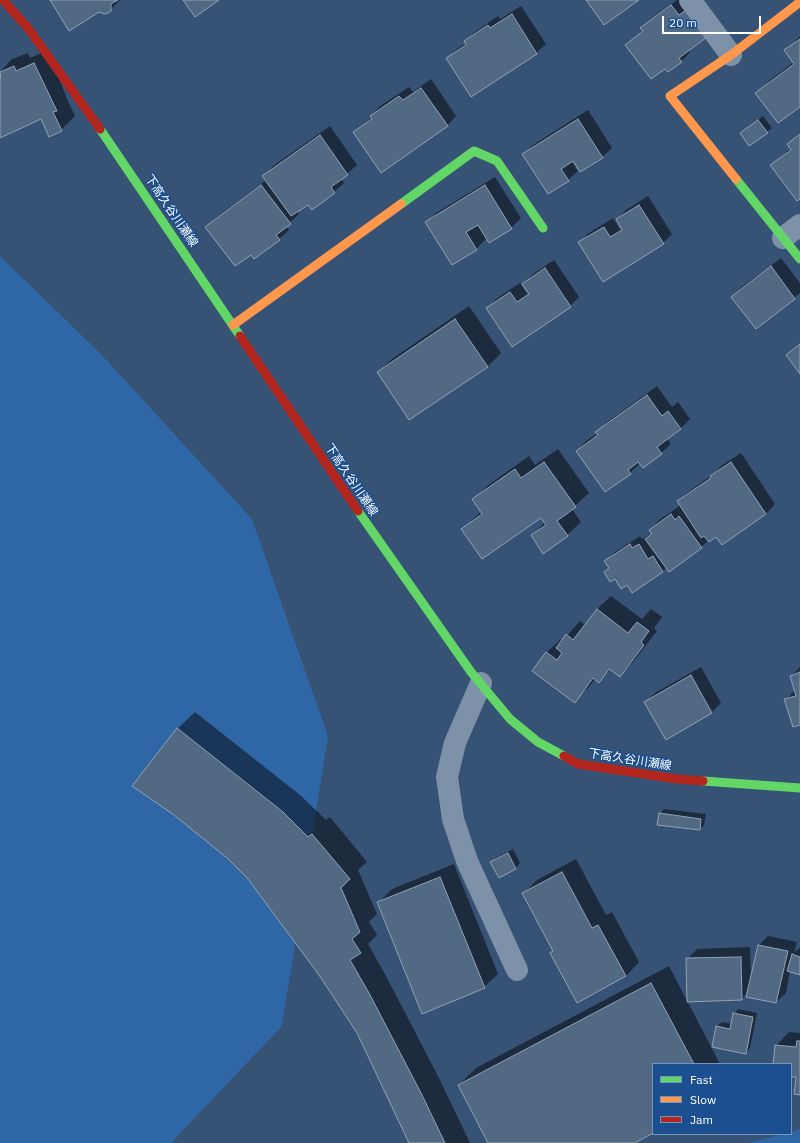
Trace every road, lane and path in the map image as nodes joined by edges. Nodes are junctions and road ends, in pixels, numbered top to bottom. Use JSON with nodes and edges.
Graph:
{"nodes":[{"id":1,"x":3,"y":0,"type":"edge"},
{"id":2,"x":690,"y":0,"type":"edge"},
{"id":3,"x":800,"y":2,"type":"edge"},
{"id":4,"x":731,"y":54,"type":"junction"},
{"id":5,"x":800,"y":225,"type":"edge"},
{"id":6,"x":543,"y":228,"type":"dead end"},
{"id":7,"x":783,"y":238,"type":"junction"},
{"id":8,"x":800,"y":259,"type":"edge"},
{"id":9,"x":233,"y":325,"type":"junction"},
{"id":10,"x":481,"y":683,"type":"junction"},
{"id":11,"x":800,"y":788,"type":"edge"},
{"id":12,"x":517,"y":970,"type":"dead end"}],
"edges":[{"from":1,"to":9,"type":"main road","name":"下高久谷川瀬線"},
{"from":2,"to":4,"type":"street"},
{"from":3,"to":4,"type":"main road"},
{"from":4,"to":7,"type":"main road"},
{"from":5,"to":7,"type":"street"},
{"from":6,"to":9,"type":"main road"},
{"from":7,"to":8,"type":"main road"},
{"from":9,"to":10,"type":"main road","name":"下高久谷川瀬線"},
{"from":10,"to":11,"type":"main road","name":"下高久谷川瀬線"},
{"from":10,"to":12,"type":"street"}]}
